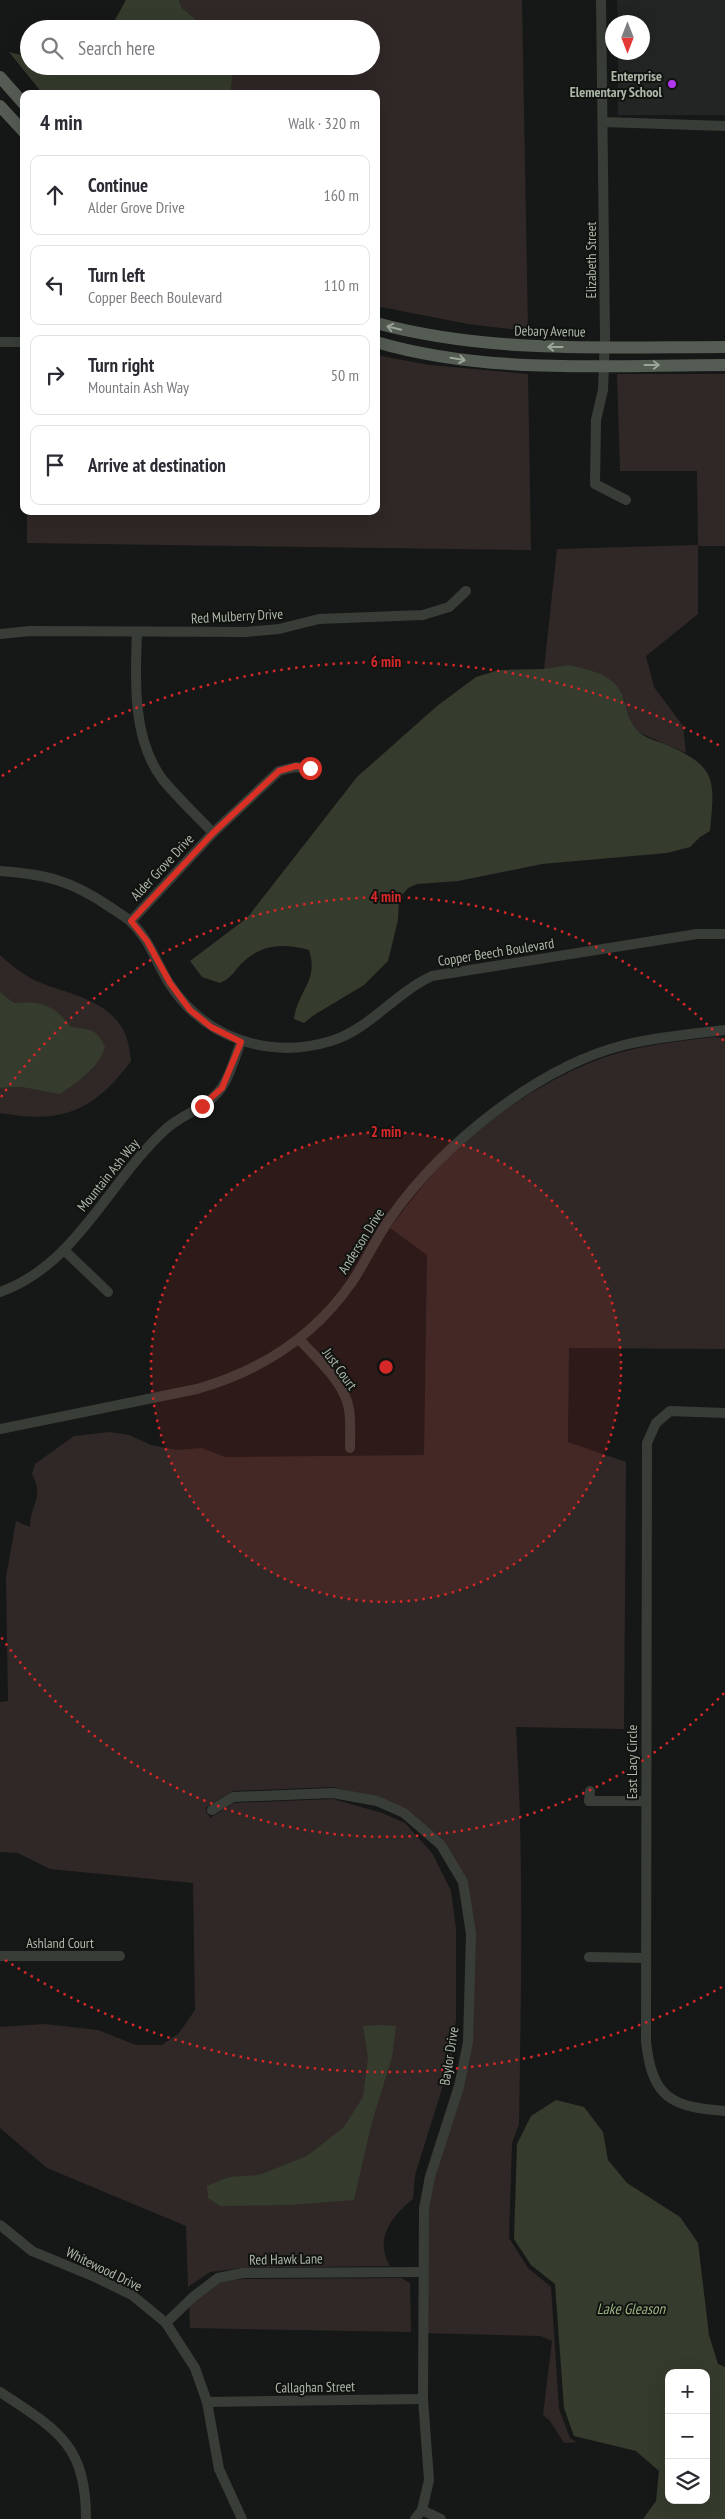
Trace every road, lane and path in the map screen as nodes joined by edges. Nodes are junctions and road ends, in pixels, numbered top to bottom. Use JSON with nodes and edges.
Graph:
{"nodes":[{"id":1,"x":601,"y":0,"type":"edge"},
{"id":2,"x":0,"y":77,"type":"edge"},
{"id":3,"x":20,"y":100,"type":"edge"},
{"id":4,"x":0,"y":106,"type":"edge"},
{"id":5,"x":603,"y":122,"type":"junction"},
{"id":6,"x":725,"y":126,"type":"edge"},
{"id":7,"x":20,"y":128,"type":"edge"},
{"id":8,"x":380,"y":324,"type":"edge"},
{"id":9,"x":0,"y":342,"type":"edge"},
{"id":10,"x":20,"y":342,"type":"edge"},
{"id":11,"x":380,"y":343,"type":"edge"},
{"id":12,"x":604,"y":347,"type":"junction"},
{"id":13,"x":725,"y":347,"type":"edge"},
{"id":14,"x":604,"y":365,"type":"junction"},
{"id":15,"x":725,"y":365,"type":"edge"},
{"id":16,"x":626,"y":500,"type":"dead end"},
{"id":17,"x":466,"y":591,"type":"dead end"},
{"id":18,"x":137,"y":632,"type":"junction"},
{"id":19,"x":0,"y":634,"type":"edge"},
{"id":20,"x":310,"y":768,"type":"dead end"},
{"id":21,"x":213,"y":833,"type":"junction"},
{"id":22,"x":0,"y":871,"type":"edge"},
{"id":23,"x":131,"y":921,"type":"junction"},
{"id":24,"x":725,"y":934,"type":"edge"},
{"id":25,"x":725,"y":1030,"type":"edge"},
{"id":26,"x":241,"y":1042,"type":"junction"},
{"id":27,"x":64,"y":1250,"type":"junction"},
{"id":28,"x":0,"y":1292,"type":"edge"},
{"id":29,"x":108,"y":1292,"type":"dead end"},
{"id":30,"x":300,"y":1340,"type":"junction"},
{"id":31,"x":725,"y":1413,"type":"edge"},
{"id":32,"x":0,"y":1429,"type":"edge"},
{"id":33,"x":350,"y":1448,"type":"dead end"},
{"id":34,"x":590,"y":1791,"type":"dead end"},
{"id":35,"x":646,"y":1801,"type":"junction"},
{"id":36,"x":212,"y":1810,"type":"dead end"},
{"id":37,"x":0,"y":1956,"type":"edge"},
{"id":38,"x":120,"y":1956,"type":"dead end"},
{"id":39,"x":589,"y":1957,"type":"dead end"},
{"id":40,"x":646,"y":1958,"type":"junction"},
{"id":41,"x":725,"y":2111,"type":"edge"},
{"id":42,"x":0,"y":2225,"type":"edge"},
{"id":43,"x":423,"y":2272,"type":"junction"},
{"id":44,"x":166,"y":2322,"type":"junction"},
{"id":45,"x":1,"y":2396,"type":"edge"},
{"id":46,"x":423,"y":2399,"type":"junction"},
{"id":47,"x":208,"y":2402,"type":"junction"},
{"id":48,"x":422,"y":2510,"type":"junction"},
{"id":49,"x":86,"y":2519,"type":"edge"},
{"id":50,"x":242,"y":2519,"type":"edge"},
{"id":51,"x":415,"y":2519,"type":"edge"},
{"id":52,"x":441,"y":2519,"type":"edge"}],
"edges":[{"from":1,"to":5,"type":"street","name":"Elizabeth Street"},
{"from":2,"to":3,"type":"main road"},
{"from":4,"to":7,"type":"main road"},
{"from":5,"to":6,"type":"street"},
{"from":5,"to":12,"type":"street","name":"Elizabeth Street"},
{"from":12,"to":8,"type":"main road","name":"Debary Avenue","one_way":true},
{"from":9,"to":10,"type":"street"},
{"from":11,"to":14,"type":"main road","one_way":true},
{"from":12,"to":13,"type":"main road","name":"Debary Avenue"},
{"from":12,"to":14,"type":"street","name":"Elizabeth Street"},
{"from":14,"to":15,"type":"main road","one_way":true},
{"from":14,"to":16,"type":"street","name":"Elizabeth Street"},
{"from":17,"to":18,"type":"street","name":"Red Mulberry Drive"},
{"from":18,"to":19,"type":"street","name":"Red Mulberry Drive"},
{"from":18,"to":21,"type":"street"},
{"from":20,"to":21,"type":"street","name":"Alder Grove Drive"},
{"from":21,"to":23,"type":"street","name":"Alder Grove Drive"},
{"from":22,"to":23,"type":"street","name":"Copper Beech Boulevard"},
{"from":23,"to":26,"type":"street","name":"Copper Beech Boulevard"},
{"from":24,"to":26,"type":"street","name":"Copper Beech Boulevard"},
{"from":25,"to":30,"type":"street","name":"Anderson Drive"},
{"from":26,"to":27,"type":"street","name":"Mountain Ash Way"},
{"from":27,"to":28,"type":"street","name":"Mountain Ash Way"},
{"from":27,"to":29,"type":"street"},
{"from":30,"to":32,"type":"street","name":"Anderson Drive"},
{"from":30,"to":33,"type":"street","name":"Just Court"},
{"from":31,"to":35,"type":"street","name":"East Lacy Circle"},
{"from":34,"to":35,"type":"street"},
{"from":35,"to":40,"type":"street","name":"East Lacy Circle"},
{"from":36,"to":43,"type":"street","name":"Baylor Drive"},
{"from":37,"to":38,"type":"street","name":"Ashland Court"},
{"from":39,"to":40,"type":"street"},
{"from":40,"to":41,"type":"street","name":"East Lacy Circle"},
{"from":42,"to":44,"type":"street","name":"Whitewood Drive"},
{"from":43,"to":44,"type":"street","name":"Red Hawk Lane"},
{"from":43,"to":46,"type":"street","name":"Baylor Drive"},
{"from":44,"to":47,"type":"street","name":"Whitewood Drive"},
{"from":45,"to":49,"type":"street"},
{"from":46,"to":47,"type":"street","name":"Callaghan Street"},
{"from":46,"to":48,"type":"street","name":"Baylor Drive"},
{"from":47,"to":50,"type":"street","name":"Whitewood Drive"},
{"from":48,"to":51,"type":"street","name":"Baylor Drive"},
{"from":48,"to":52,"type":"street"}]}
